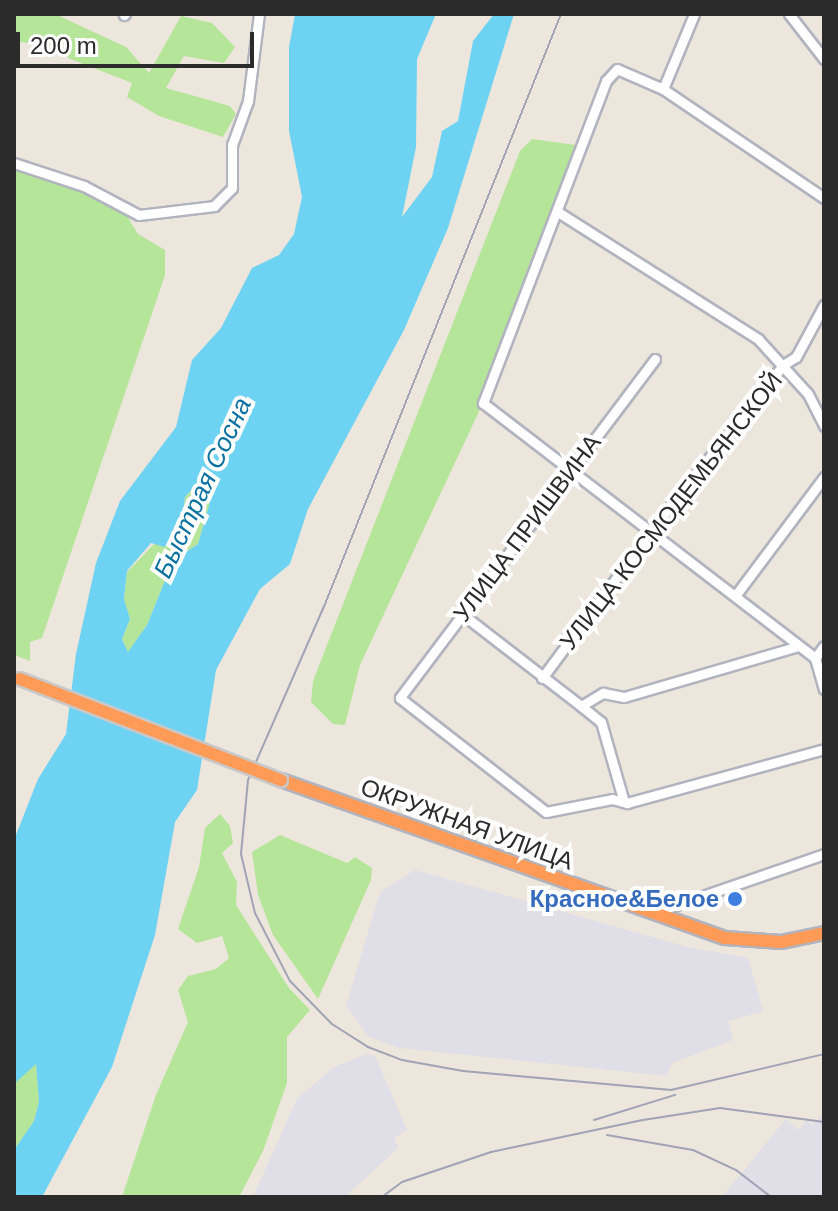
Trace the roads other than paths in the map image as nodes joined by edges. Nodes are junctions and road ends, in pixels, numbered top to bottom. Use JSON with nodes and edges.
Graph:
{"nodes":[{"id":1,"x":259,"y":14,"type":"edge"},
{"id":2,"x":694,"y":14,"type":"edge"},
{"id":3,"x":789,"y":14,"type":"edge"},
{"id":4,"x":824,"y":59,"type":"edge"},
{"id":5,"x":663,"y":89,"type":"junction"},
{"id":6,"x":14,"y":163,"type":"edge"},
{"id":7,"x":824,"y":198,"type":"edge"},
{"id":8,"x":558,"y":212,"type":"junction"},
{"id":9,"x":824,"y":305,"type":"edge"},
{"id":10,"x":655,"y":359,"type":"dead end"},
{"id":11,"x":783,"y":365,"type":"junction"},
{"id":12,"x":824,"y":426,"type":"edge"},
{"id":13,"x":569,"y":468,"type":"junction"},
{"id":14,"x":824,"y":477,"type":"edge"},
{"id":15,"x":651,"y":531,"type":"junction"},
{"id":16,"x":735,"y":596,"type":"junction"},
{"id":17,"x":462,"y":614,"type":"junction"},
{"id":18,"x":798,"y":646,"type":"junction"},
{"id":19,"x":824,"y":646,"type":"edge"},
{"id":20,"x":815,"y":658,"type":"junction"},
{"id":21,"x":17,"y":678,"type":"edge"},
{"id":22,"x":542,"y":678,"type":"junction"},
{"id":23,"x":824,"y":689,"type":"edge"},
{"id":24,"x":581,"y":706,"type":"junction"},
{"id":25,"x":824,"y":749,"type":"edge"},
{"id":26,"x":624,"y":802,"type":"junction"},
{"id":27,"x":824,"y":854,"type":"edge"},
{"id":28,"x":649,"y":914,"type":"junction"},
{"id":29,"x":824,"y":933,"type":"edge"}],
"edges":[{"from":1,"to":6,"type":"street"},
{"from":2,"to":5,"type":"street"},
{"from":3,"to":4,"type":"street"},
{"from":5,"to":7,"type":"street"},
{"from":5,"to":8,"type":"street"},
{"from":8,"to":11,"type":"street"},
{"from":8,"to":13,"type":"street"},
{"from":9,"to":11,"type":"street","name":"УЛИЦА КОСМОДЕМЬЯНСКОЙ"},
{"from":10,"to":13,"type":"street","name":"УЛИЦА ПРИШВИНА"},
{"from":11,"to":12,"type":"street"},
{"from":11,"to":15,"type":"street","name":"УЛИЦА КОСМОДЕМЬЯНСКОЙ"},
{"from":13,"to":15,"type":"street"},
{"from":13,"to":17,"type":"street","name":"УЛИЦА ПРИШВИНА"},
{"from":14,"to":16,"type":"street"},
{"from":15,"to":16,"type":"street"},
{"from":15,"to":22,"type":"street","name":"УЛИЦА КОСМОДЕМЬЯНСКОЙ"},
{"from":16,"to":18,"type":"street"},
{"from":17,"to":22,"type":"street"},
{"from":17,"to":26,"type":"street","name":"УЛИЦА ПРИШВИНА"},
{"from":18,"to":20,"type":"street"},
{"from":18,"to":24,"type":"street"},
{"from":19,"to":20,"type":"street"},
{"from":20,"to":23,"type":"street"},
{"from":21,"to":28,"type":"highway","name":"ОКРУЖНАЯ УЛИЦА","bridge":true},
{"from":22,"to":24,"type":"street"},
{"from":24,"to":26,"type":"street"},
{"from":25,"to":26,"type":"street"},
{"from":27,"to":28,"type":"street"},
{"from":28,"to":29,"type":"highway","name":"ОКРУЖНАЯ УЛИЦА"}]}
